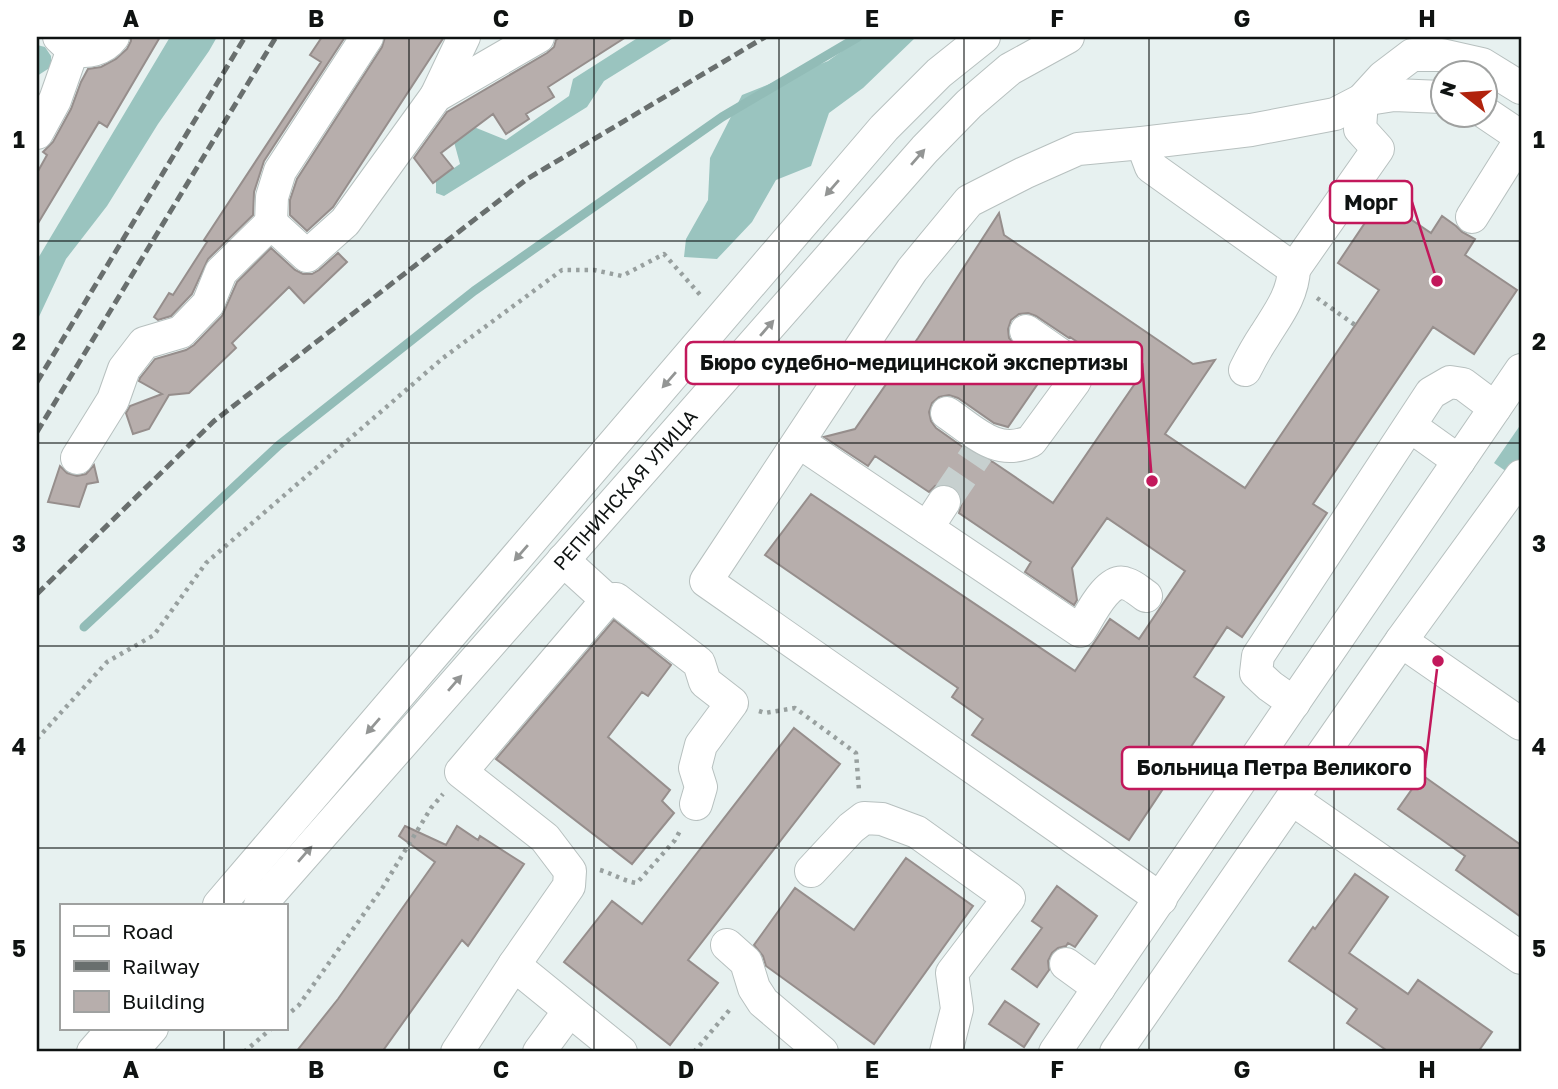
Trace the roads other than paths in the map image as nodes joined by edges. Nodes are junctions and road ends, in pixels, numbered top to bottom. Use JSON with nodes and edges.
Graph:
{"nodes":[{"id":1,"x":113,"y":37,"type":"edge"},
{"id":2,"x":367,"y":37,"type":"edge"},
{"id":3,"x":464,"y":37,"type":"edge"},
{"id":4,"x":538,"y":37,"type":"edge"},
{"id":5,"x":984,"y":37,"type":"edge"},
{"id":6,"x":1068,"y":37,"type":"edge"},
{"id":7,"x":66,"y":43,"type":"edge"},
{"id":8,"x":1521,"y":88,"type":"edge"},
{"id":9,"x":436,"y":96,"type":"junction"},
{"id":10,"x":1428,"y":96,"type":"edge"},
{"id":11,"x":1362,"y":100,"type":"junction"},
{"id":12,"x":1498,"y":121,"type":"edge"},
{"id":13,"x":37,"y":133,"type":"edge"},
{"id":14,"x":1521,"y":138,"type":"edge"},
{"id":15,"x":1142,"y":143,"type":"junction"},
{"id":16,"x":1472,"y":217,"type":"dead end"},
{"id":17,"x":271,"y":223,"type":"junction"},
{"id":18,"x":1294,"y":275,"type":"junction"},
{"id":19,"x":1026,"y":331,"type":"dead end"},
{"id":20,"x":1245,"y":370,"type":"dead end"},
{"id":21,"x":1521,"y":370,"type":"edge"},
{"id":22,"x":1495,"y":408,"type":"junction"},
{"id":23,"x":947,"y":412,"type":"dead end"},
{"id":24,"x":1410,"y":426,"type":"junction"},
{"id":25,"x":799,"y":442,"type":"junction"},
{"id":26,"x":77,"y":458,"type":"dead end"},
{"id":27,"x":1459,"y":461,"type":"junction"},
{"id":28,"x":1518,"y":485,"type":"edge"},
{"id":29,"x":563,"y":560,"type":"junction"},
{"id":30,"x":1146,"y":596,"type":"dead end"},
{"id":31,"x":607,"y":600,"type":"junction"},
{"id":32,"x":1401,"y":641,"type":"junction"},
{"id":33,"x":1294,"y":703,"type":"junction"},
{"id":34,"x":1521,"y":724,"type":"edge"},
{"id":35,"x":1293,"y":799,"type":"junction"},
{"id":36,"x":696,"y":804,"type":"road end"},
{"id":37,"x":811,"y":872,"type":"dead end"},
{"id":38,"x":1161,"y":899,"type":"junction"},
{"id":39,"x":220,"y":904,"type":"edge"},
{"id":40,"x":261,"y":904,"type":"edge"},
{"id":41,"x":727,"y":945,"type":"dead end"},
{"id":42,"x":1521,"y":958,"type":"edge"},
{"id":43,"x":1066,"y":964,"type":"dead end"},
{"id":44,"x":514,"y":965,"type":"junction"},
{"id":45,"x":1099,"y":988,"type":"junction"},
{"id":46,"x":569,"y":1012,"type":"junction"},
{"id":47,"x":112,"y":1030,"type":"edge"},
{"id":48,"x":150,"y":1030,"type":"edge"},
{"id":49,"x":462,"y":1051,"type":"edge"},
{"id":50,"x":93,"y":1052,"type":"edge"},
{"id":51,"x":131,"y":1052,"type":"edge"},
{"id":52,"x":539,"y":1052,"type":"edge"},
{"id":53,"x":621,"y":1052,"type":"edge"},
{"id":54,"x":820,"y":1052,"type":"edge"},
{"id":55,"x":946,"y":1052,"type":"edge"},
{"id":56,"x":1055,"y":1052,"type":"edge"},
{"id":57,"x":1116,"y":1052,"type":"edge"}],
"edges":[{"from":1,"to":7,"type":"street"},
{"from":2,"to":17,"type":"street"},
{"from":3,"to":9,"type":"street"},
{"from":4,"to":9,"type":"street"},
{"from":5,"to":39,"type":"street","name":"РЕПНИНСКАЯ УЛИЦА","one_way":true},
{"from":29,"to":6,"type":"street","name":"РЕПНИНСКАЯ УЛИЦА","one_way":true},
{"from":7,"to":13,"type":"street"},
{"from":8,"to":11,"type":"street"},
{"from":9,"to":17,"type":"street"},
{"from":10,"to":11,"type":"street"},
{"from":11,"to":15,"type":"street"},
{"from":11,"to":18,"type":"street"},
{"from":12,"to":14,"type":"street"},
{"from":14,"to":16,"type":"street"},
{"from":15,"to":18,"type":"street"},
{"from":15,"to":25,"type":"street"},
{"from":17,"to":26,"type":"street"},
{"from":18,"to":20,"type":"street"},
{"from":19,"to":23,"type":"street"},
{"from":21,"to":22,"type":"street"},
{"from":22,"to":24,"type":"street"},
{"from":22,"to":27,"type":"street"},
{"from":24,"to":27,"type":"street"},
{"from":24,"to":33,"type":"street"},
{"from":25,"to":30,"type":"street"},
{"from":25,"to":38,"type":"street"},
{"from":27,"to":33,"type":"street"},
{"from":28,"to":32,"type":"street"},
{"from":29,"to":31,"type":"street"},
{"from":40,"to":29,"type":"street","name":"РЕПНИНСКАЯ УЛИЦА","one_way":true},
{"from":31,"to":36,"type":"street"},
{"from":31,"to":44,"type":"street"},
{"from":32,"to":34,"type":"street"},
{"from":32,"to":35,"type":"street"},
{"from":33,"to":38,"type":"street"},
{"from":35,"to":42,"type":"street"},
{"from":35,"to":57,"type":"street"},
{"from":37,"to":55,"type":"street"},
{"from":38,"to":45,"type":"street"},
{"from":41,"to":54,"type":"street"},
{"from":43,"to":45,"type":"street"},
{"from":44,"to":46,"type":"street"},
{"from":44,"to":49,"type":"street"},
{"from":45,"to":56,"type":"street"},
{"from":46,"to":52,"type":"street"},
{"from":46,"to":53,"type":"street"},
{"from":47,"to":50,"type":"street"},
{"from":48,"to":51,"type":"street"}]}
